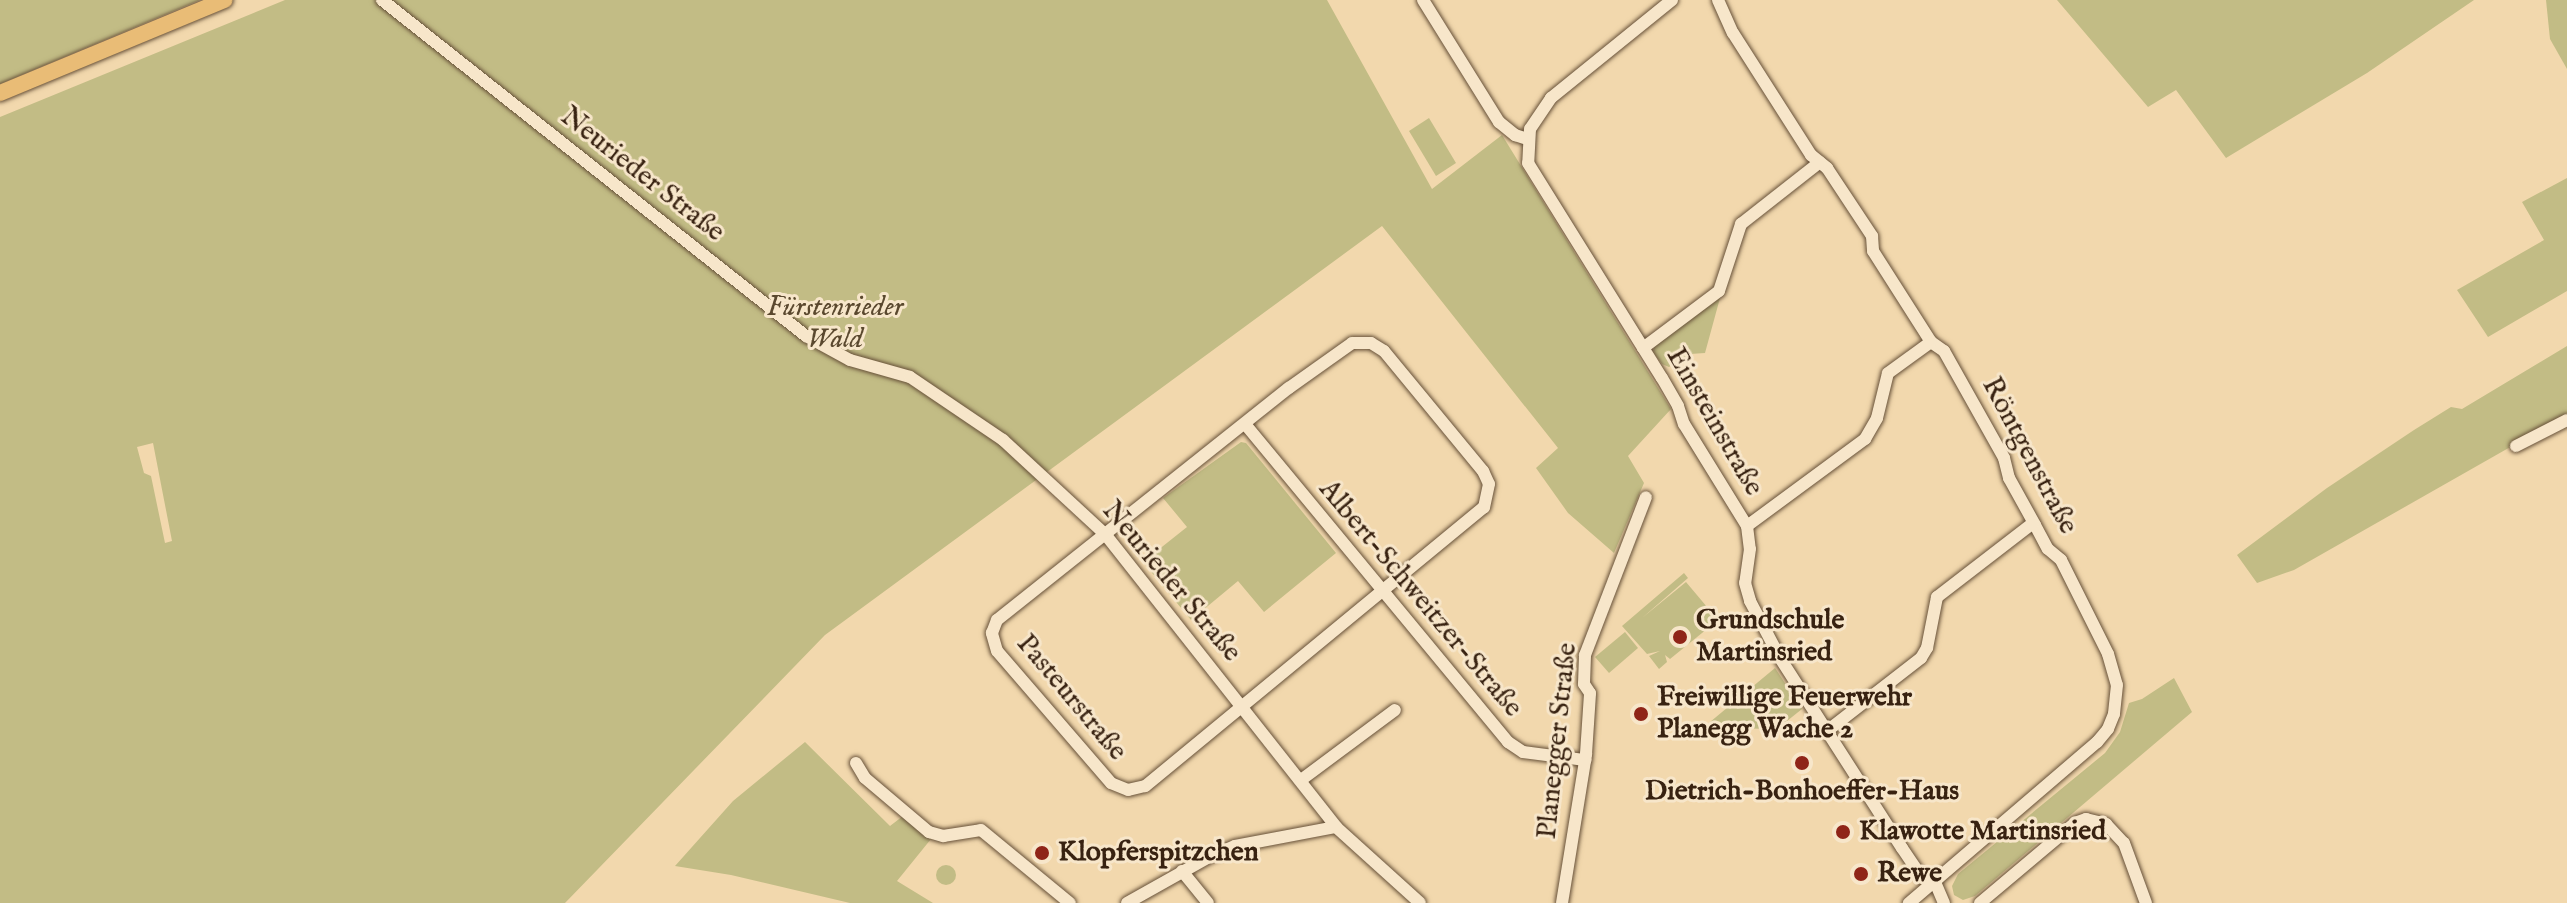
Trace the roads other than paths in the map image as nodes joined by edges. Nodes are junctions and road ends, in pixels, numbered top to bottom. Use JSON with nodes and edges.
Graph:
{"nodes":[{"id":1,"x":224,"y":0,"type":"edge"},
{"id":2,"x":382,"y":0,"type":"edge"},
{"id":3,"x":1423,"y":0,"type":"edge"},
{"id":4,"x":1672,"y":0,"type":"edge"},
{"id":5,"x":1718,"y":0,"type":"edge"},
{"id":6,"x":0,"y":93,"type":"edge"},
{"id":7,"x":1527,"y":139,"type":"junction"},
{"id":8,"x":1820,"y":162,"type":"junction"},
{"id":9,"x":1931,"y":342,"type":"junction"},
{"id":10,"x":1643,"y":348,"type":"junction"},
{"id":11,"x":2567,"y":420,"type":"edge"},
{"id":12,"x":1245,"y":424,"type":"junction"},
{"id":13,"x":2516,"y":446,"type":"dead end"},
{"id":14,"x":1646,"y":497,"type":"dead end"},
{"id":15,"x":2033,"y":523,"type":"junction"},
{"id":16,"x":1747,"y":526,"type":"junction"},
{"id":17,"x":1105,"y":534,"type":"junction"},
{"id":18,"x":1383,"y":591,"type":"junction"},
{"id":19,"x":1243,"y":706,"type":"junction"},
{"id":20,"x":1395,"y":710,"type":"dead end"},
{"id":21,"x":1827,"y":731,"type":"junction"},
{"id":22,"x":1585,"y":760,"type":"junction"},
{"id":23,"x":856,"y":763,"type":"dead end"},
{"id":24,"x":1301,"y":780,"type":"junction"},
{"id":25,"x":1336,"y":827,"type":"junction"},
{"id":26,"x":1182,"y":871,"type":"junction"},
{"id":27,"x":1935,"y":882,"type":"junction"},
{"id":28,"x":1070,"y":903,"type":"edge"},
{"id":29,"x":1127,"y":903,"type":"edge"},
{"id":30,"x":1208,"y":903,"type":"edge"},
{"id":31,"x":1420,"y":903,"type":"edge"},
{"id":32,"x":1562,"y":903,"type":"edge"},
{"id":33,"x":1909,"y":903,"type":"edge"},
{"id":34,"x":1944,"y":903,"type":"edge"},
{"id":35,"x":1980,"y":903,"type":"edge"},
{"id":36,"x":2146,"y":903,"type":"edge"}],
"edges":[{"from":1,"to":6,"type":"main road"},
{"from":2,"to":17,"type":"street","name":"Neurieder Straße"},
{"from":3,"to":7,"type":"street"},
{"from":4,"to":7,"type":"street"},
{"from":5,"to":8,"type":"street","name":"Röntgenstraße"},
{"from":7,"to":10,"type":"street","name":"Einsteinstraße"},
{"from":8,"to":9,"type":"street","name":"Röntgenstraße"},
{"from":8,"to":10,"type":"street"},
{"from":9,"to":15,"type":"street","name":"Röntgenstraße"},
{"from":9,"to":16,"type":"street"},
{"from":10,"to":16,"type":"street","name":"Einsteinstraße"},
{"from":11,"to":13,"type":"street"},
{"from":12,"to":17,"type":"street"},
{"from":12,"to":18,"type":"street","name":"Albert-Schweitzer-Straße"},
{"from":12,"to":18,"type":"street"},
{"from":14,"to":22,"type":"street","name":"Planegger Straße"},
{"from":15,"to":21,"type":"street"},
{"from":15,"to":27,"type":"street","name":"Röntgenstraße"},
{"from":16,"to":21,"type":"street","name":"Einsteinstraße"},
{"from":17,"to":19,"type":"street","name":"Neurieder Straße"},
{"from":17,"to":19,"type":"street","name":"Pasteurstraße"},
{"from":18,"to":19,"type":"street"},
{"from":18,"to":22,"type":"street","name":"Albert-Schweitzer-Straße"},
{"from":19,"to":24,"type":"street","name":"Neurieder Straße"},
{"from":20,"to":24,"type":"street"},
{"from":21,"to":27,"type":"street","name":"Einsteinstraße"},
{"from":22,"to":32,"type":"street","name":"Planegger Straße"},
{"from":23,"to":28,"type":"street"},
{"from":24,"to":25,"type":"street","name":"Neurieder Straße"},
{"from":25,"to":26,"type":"street"},
{"from":25,"to":31,"type":"street","name":"Neurieder Straße"},
{"from":26,"to":29,"type":"street"},
{"from":26,"to":30,"type":"street"},
{"from":27,"to":33,"type":"street","name":"Röntgenstraße"},
{"from":27,"to":34,"type":"street","name":"Einsteinstraße"},
{"from":35,"to":36,"type":"street"}]}
